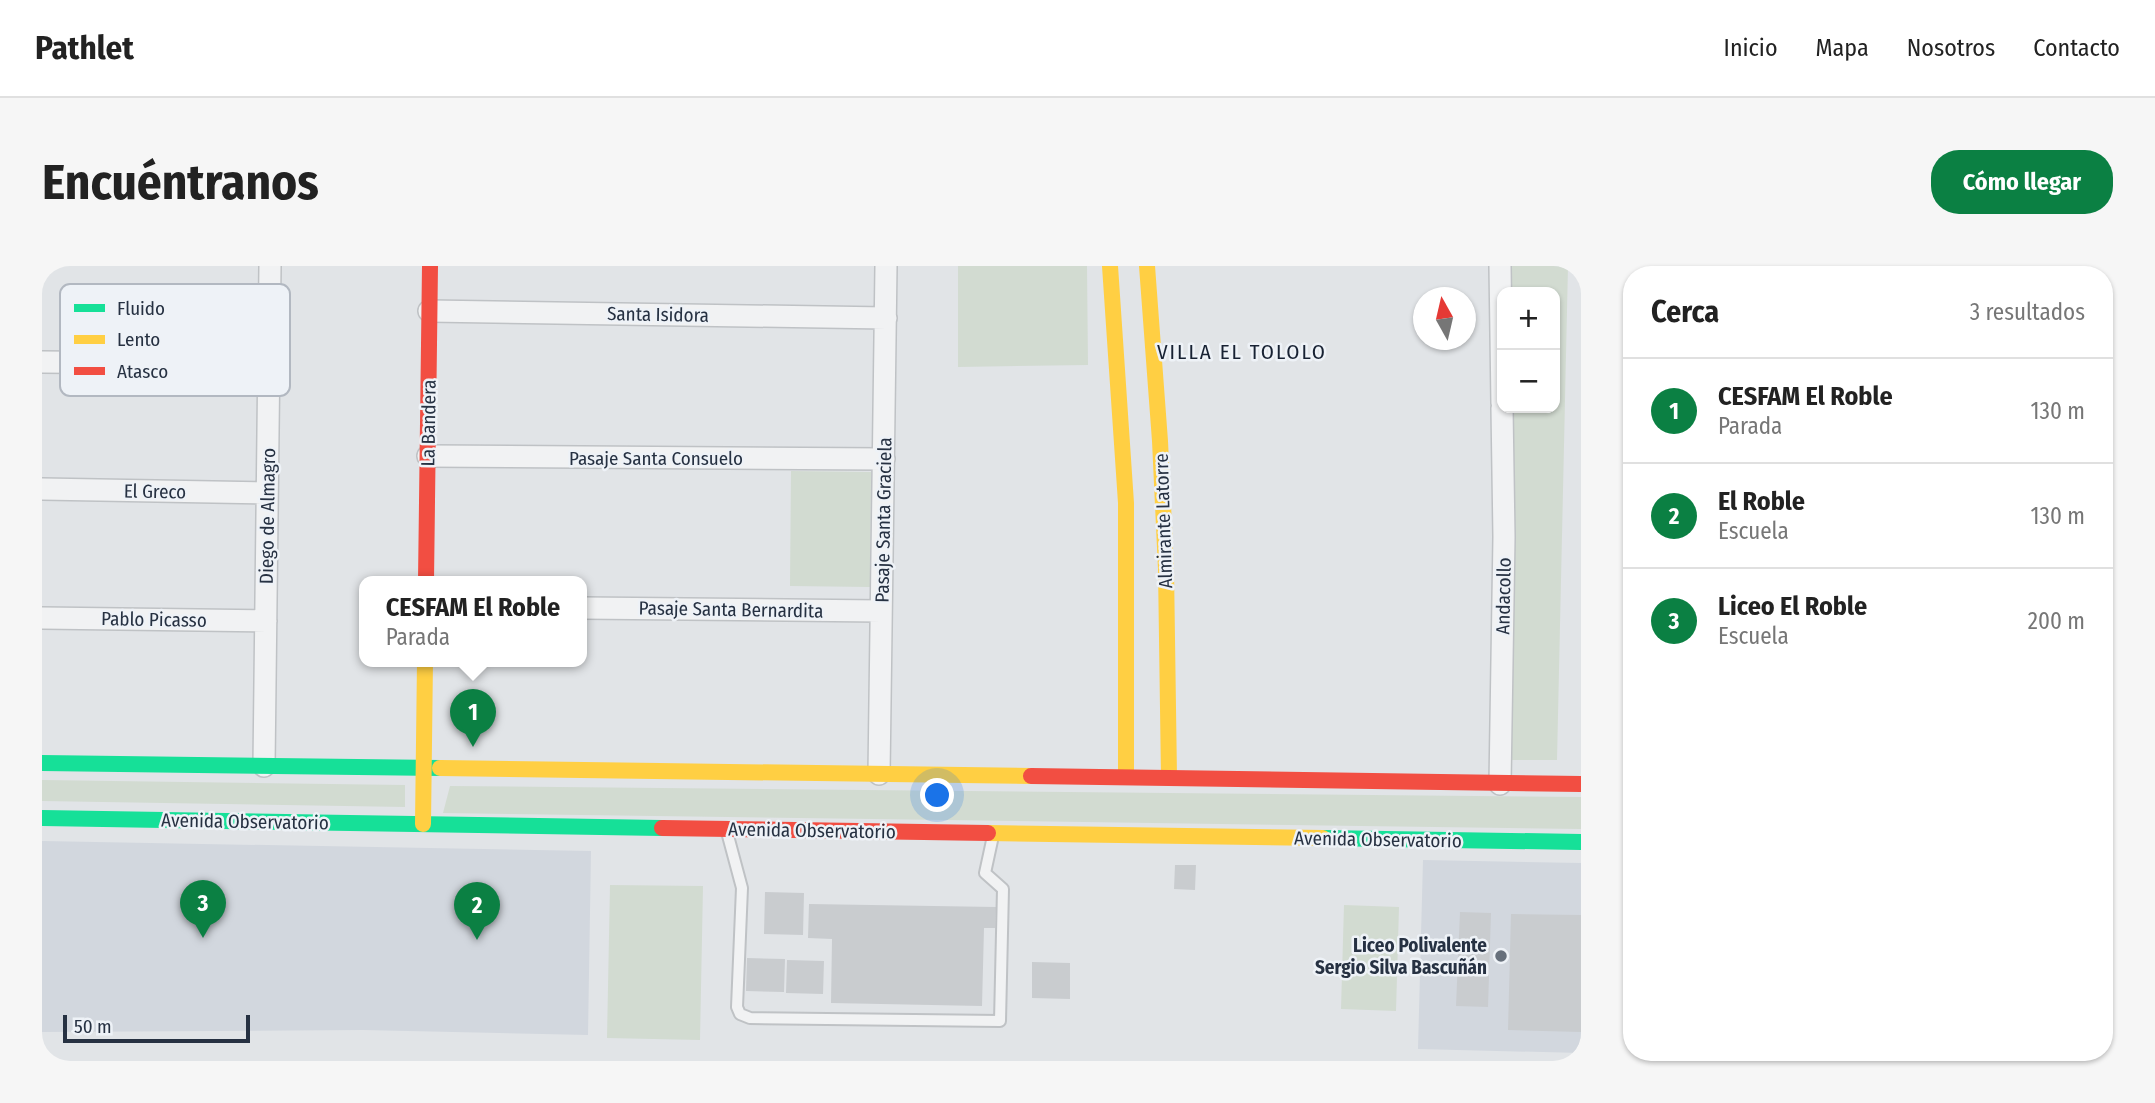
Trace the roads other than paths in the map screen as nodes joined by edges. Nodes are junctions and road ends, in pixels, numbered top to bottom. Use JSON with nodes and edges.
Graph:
{"nodes":[{"id":1,"x":270,"y":266,"type":"edge"},
{"id":2,"x":430,"y":266,"type":"edge"},
{"id":3,"x":886,"y":266,"type":"edge"},
{"id":4,"x":1110,"y":266,"type":"edge"},
{"id":5,"x":1147,"y":266,"type":"edge"},
{"id":6,"x":1500,"y":266,"type":"edge"},
{"id":7,"x":270,"y":284,"type":"edge"},
{"id":8,"x":429,"y":311,"type":"junction"},
{"id":9,"x":886,"y":318,"type":"junction"},
{"id":10,"x":1501,"y":350,"type":"edge"},
{"id":11,"x":42,"y":362,"type":"edge"},
{"id":12,"x":60,"y":362,"type":"edge"},
{"id":13,"x":269,"y":396,"type":"edge"},
{"id":14,"x":1502,"y":413,"type":"edge"},
{"id":15,"x":428,"y":456,"type":"junction"},
{"id":16,"x":884,"y":459,"type":"junction"},
{"id":17,"x":42,"y":489,"type":"edge"},
{"id":18,"x":267,"y":493,"type":"junction"},
{"id":19,"x":426,"y":576,"type":"edge"},
{"id":20,"x":587,"y":608,"type":"edge"},
{"id":21,"x":881,"y":611,"type":"junction"},
{"id":22,"x":42,"y":618,"type":"edge"},
{"id":23,"x":266,"y":621,"type":"junction"},
{"id":24,"x":425,"y":667,"type":"edge"},
{"id":25,"x":42,"y":762,"type":"edge"},
{"id":26,"x":264,"y":766,"type":"junction"},
{"id":27,"x":424,"y":769,"type":"junction"},
{"id":28,"x":879,"y":774,"type":"junction"},
{"id":29,"x":1126,"y":776,"type":"junction"},
{"id":30,"x":1168,"y":777,"type":"junction"},
{"id":31,"x":1500,"y":783,"type":"junction"},
{"id":32,"x":1581,"y":784,"type":"edge"},
{"id":33,"x":42,"y":818,"type":"edge"},
{"id":34,"x":423,"y":824,"type":"junction"},
{"id":35,"x":727,"y":829,"type":"junction"},
{"id":36,"x":994,"y":834,"type":"junction"},
{"id":37,"x":1581,"y":842,"type":"edge"}],
"edges":[{"from":1,"to":7,"type":"street","name":"Diego de Almagro"},
{"from":2,"to":8,"type":"main road","name":"La Bandera"},
{"from":3,"to":9,"type":"street","name":"Pasaje Santa Graciela"},
{"from":4,"to":29,"type":"main road","name":"Almirante Latorre"},
{"from":5,"to":30,"type":"main road","name":"Almirante Latorre"},
{"from":6,"to":10,"type":"street"},
{"from":8,"to":9,"type":"street","name":"Santa Isidora"},
{"from":8,"to":15,"type":"main road","name":"La Bandera"},
{"from":9,"to":16,"type":"street","name":"Pasaje Santa Graciela"},
{"from":11,"to":12,"type":"street"},
{"from":13,"to":18,"type":"street","name":"Diego de Almagro"},
{"from":14,"to":31,"type":"street","name":"Andacollo"},
{"from":15,"to":16,"type":"street","name":"Pasaje Santa Consuelo"},
{"from":15,"to":19,"type":"main road","name":"La Bandera"},
{"from":16,"to":21,"type":"street","name":"Pasaje Santa Graciela"},
{"from":17,"to":18,"type":"street","name":"El Greco"},
{"from":18,"to":23,"type":"street","name":"Diego de Almagro"},
{"from":20,"to":21,"type":"street","name":"Pasaje Santa Bernardita"},
{"from":21,"to":28,"type":"street","name":"Pasaje Santa Graciela"},
{"from":22,"to":23,"type":"street","name":"Pablo Picasso"},
{"from":23,"to":26,"type":"street","name":"Diego de Almagro"},
{"from":24,"to":27,"type":"main road"},
{"from":25,"to":26,"type":"main road"},
{"from":26,"to":27,"type":"main road"},
{"from":27,"to":28,"type":"main road"},
{"from":27,"to":34,"type":"main road"},
{"from":28,"to":29,"type":"main road"},
{"from":29,"to":30,"type":"main road"},
{"from":30,"to":31,"type":"main road"},
{"from":31,"to":32,"type":"main road"},
{"from":33,"to":34,"type":"main road","name":"Avenida Observatorio"},
{"from":34,"to":35,"type":"main road","name":"Avenida Observatorio"},
{"from":35,"to":36,"type":"main road","name":"Avenida Observatorio"},
{"from":35,"to":36,"type":"lane"},
{"from":36,"to":37,"type":"main road","name":"Avenida Observatorio"}]}
